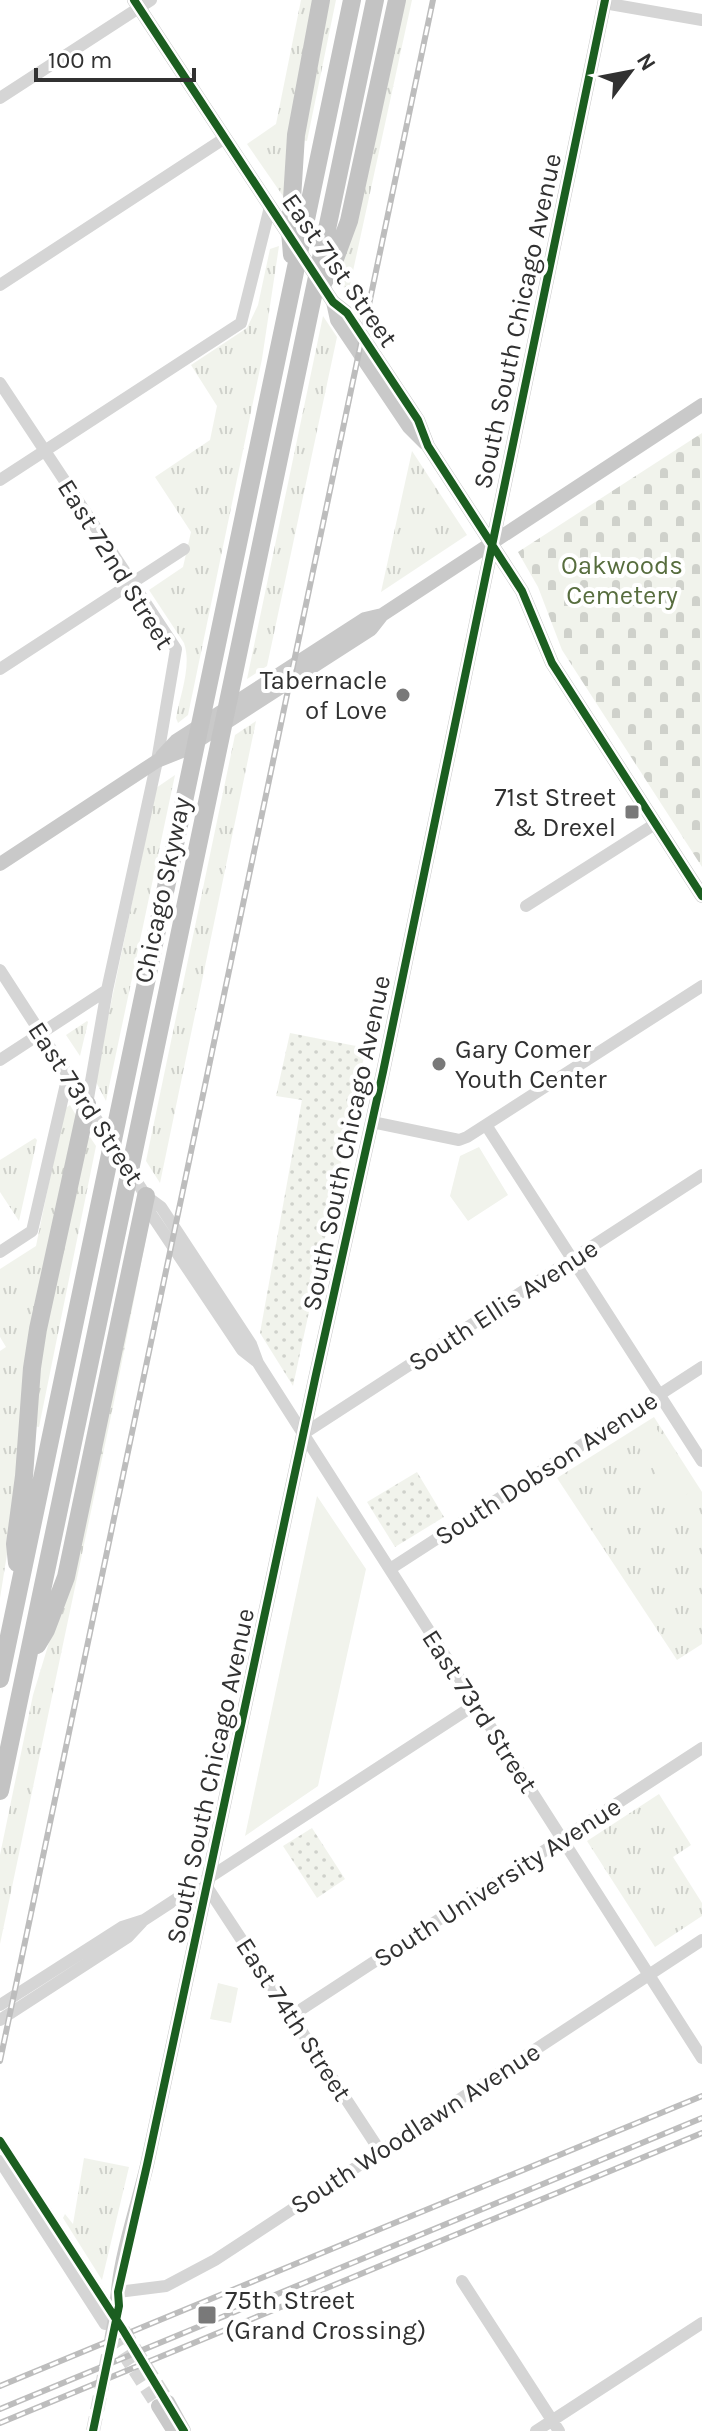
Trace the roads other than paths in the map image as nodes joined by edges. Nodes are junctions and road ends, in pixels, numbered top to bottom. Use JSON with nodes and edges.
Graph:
{"nodes":[{"id":1,"x":321,"y":0,"type":"edge"},
{"id":2,"x":352,"y":0,"type":"edge"},
{"id":3,"x":375,"y":0,"type":"edge"},
{"id":4,"x":397,"y":0,"type":"edge"},
{"id":5,"x":605,"y":2,"type":"edge"},
{"id":6,"x":141,"y":3,"type":"edge"},
{"id":7,"x":702,"y":20,"type":"edge"},
{"id":8,"x":0,"y":98,"type":"edge"},
{"id":9,"x":225,"y":138,"type":"junction"},
{"id":10,"x":270,"y":207,"type":"junction"},
{"id":11,"x":327,"y":260,"type":"junction"},
{"id":12,"x":294,"y":274,"type":"junction"},
{"id":13,"x":0,"y":285,"type":"edge"},
{"id":14,"x":0,"y":383,"type":"edge"},
{"id":15,"x":702,"y":405,"type":"edge"},
{"id":16,"x":45,"y":451,"type":"junction"},
{"id":17,"x":0,"y":480,"type":"edge"},
{"id":18,"x":492,"y":542,"type":"junction"},
{"id":19,"x":184,"y":549,"type":"dead end"},
{"id":20,"x":132,"y":583,"type":"junction"},
{"id":21,"x":0,"y":669,"type":"edge"},
{"id":22,"x":157,"y":761,"type":"junction"},
{"id":23,"x":655,"y":824,"type":"junction"},
{"id":24,"x":0,"y":864,"type":"edge"},
{"id":25,"x":702,"y":896,"type":"edge"},
{"id":26,"x":526,"y":906,"type":"dead end"},
{"id":27,"x":0,"y":970,"type":"edge"},
{"id":28,"x":702,"y":986,"type":"edge"},
{"id":29,"x":107,"y":990,"type":"junction"},
{"id":30,"x":41,"y":1033,"type":"junction"},
{"id":31,"x":0,"y":1060,"type":"edge"},
{"id":32,"x":68,"y":1075,"type":"junction"},
{"id":33,"x":87,"y":1104,"type":"junction"},
{"id":34,"x":372,"y":1122,"type":"junction"},
{"id":35,"x":486,"y":1125,"type":"junction"},
{"id":36,"x":702,"y":1175,"type":"edge"},
{"id":37,"x":146,"y":1196,"type":"junction"},
{"id":38,"x":0,"y":1252,"type":"edge"},
{"id":39,"x":572,"y":1259,"type":"junction"},
{"id":40,"x":702,"y":1367,"type":"edge"},
{"id":41,"x":660,"y":1395,"type":"junction"},
{"id":42,"x":303,"y":1434,"type":"junction"},
{"id":43,"x":702,"y":1461,"type":"edge"},
{"id":44,"x":390,"y":1569,"type":"junction"},
{"id":45,"x":18,"y":1590,"type":"junction"},
{"id":46,"x":28,"y":1657,"type":"junction"},
{"id":47,"x":0,"y":1679,"type":"edge"},
{"id":48,"x":476,"y":1704,"type":"junction"},
{"id":49,"x":702,"y":1748,"type":"edge"},
{"id":50,"x":0,"y":1791,"type":"edge"},
{"id":51,"x":562,"y":1839,"type":"junction"},
{"id":52,"x":208,"y":1883,"type":"junction"},
{"id":53,"x":144,"y":1920,"type":"junction"},
{"id":54,"x":702,"y":1940,"type":"edge"},
{"id":55,"x":648,"y":1973,"type":"junction"},
{"id":56,"x":0,"y":2005,"type":"edge"},
{"id":57,"x":291,"y":2016,"type":"junction"},
{"id":58,"x":0,"y":2020,"type":"edge"},
{"id":59,"x":702,"y":2058,"type":"edge"},
{"id":60,"x":0,"y":2141,"type":"edge"},
{"id":61,"x":380,"y":2151,"type":"junction"},
{"id":62,"x":0,"y":2161,"type":"edge"},
{"id":63,"x":462,"y":2281,"type":"dead end"},
{"id":64,"x":118,"y":2292,"type":"junction"},
{"id":65,"x":702,"y":2323,"type":"edge"},
{"id":66,"x":111,"y":2326,"type":"junction"},
{"id":67,"x":556,"y":2426,"type":"edge"},
{"id":68,"x":174,"y":2431,"type":"edge"},
{"id":69,"x":184,"y":2431,"type":"edge"},
{"id":70,"x":536,"y":2431,"type":"edge"}],
"edges":[{"from":1,"to":12,"type":"highway"},
{"from":2,"to":12,"type":"highway","name":"Chicago Skyway"},
{"from":3,"to":11,"type":"highway"},
{"from":4,"to":11,"type":"highway"},
{"from":5,"to":7,"type":"street"},
{"from":5,"to":18,"type":"main road","name":"South South Chicago Avenue"},
{"from":6,"to":8,"type":"street"},
{"from":6,"to":9,"type":"main road","name":"East 71st Street"},
{"from":9,"to":10,"type":"main road","name":"East 71st Street"},
{"from":9,"to":13,"type":"street"},
{"from":10,"to":16,"type":"street"},
{"from":10,"to":18,"type":"main road","name":"East 71st Street"},
{"from":11,"to":46,"type":"highway","name":"Chicago Skyway"},
{"from":12,"to":45,"type":"highway","name":"Chicago Skyway"},
{"from":14,"to":16,"type":"street","name":"East 72nd Street"},
{"from":15,"to":18,"type":"main road"},
{"from":16,"to":17,"type":"street"},
{"from":16,"to":20,"type":"street","name":"East 72nd Street"},
{"from":18,"to":22,"type":"main road"},
{"from":18,"to":23,"type":"main road","name":"East 71st Street"},
{"from":18,"to":34,"type":"main road","name":"South South Chicago Avenue"},
{"from":19,"to":20,"type":"street"},
{"from":20,"to":21,"type":"street"},
{"from":20,"to":22,"type":"street","name":"East 72nd Street"},
{"from":22,"to":24,"type":"main road"},
{"from":22,"to":29,"type":"street","name":"East 72nd Street"},
{"from":23,"to":25,"type":"main road","name":"East 71st Street"},
{"from":23,"to":26,"type":"street"},
{"from":27,"to":30,"type":"street","name":"East 73rd Street"},
{"from":28,"to":35,"type":"street"},
{"from":29,"to":30,"type":"street"},
{"from":29,"to":33,"type":"street","name":"East 72nd Street"},
{"from":30,"to":31,"type":"street"},
{"from":30,"to":32,"type":"street","name":"East 73rd Street"},
{"from":32,"to":33,"type":"street","name":"East 73rd Street"},
{"from":32,"to":38,"type":"street"},
{"from":33,"to":37,"type":"street","name":"East 73rd Street"},
{"from":33,"to":45,"type":"highway"},
{"from":34,"to":35,"type":"street"},
{"from":34,"to":42,"type":"main road","name":"South South Chicago Avenue"},
{"from":35,"to":39,"type":"street"},
{"from":36,"to":39,"type":"street","name":"South Ellis Avenue"},
{"from":37,"to":42,"type":"street","name":"East 73rd Street"},
{"from":37,"to":46,"type":"highway"},
{"from":39,"to":41,"type":"street"},
{"from":39,"to":42,"type":"street","name":"South Ellis Avenue"},
{"from":40,"to":41,"type":"street","name":"South Dobson Avenue"},
{"from":41,"to":43,"type":"street"},
{"from":41,"to":44,"type":"street","name":"South Dobson Avenue"},
{"from":42,"to":44,"type":"street","name":"East 73rd Street"},
{"from":42,"to":52,"type":"main road","name":"South South Chicago Avenue"},
{"from":44,"to":48,"type":"street","name":"East 73rd Street"},
{"from":45,"to":47,"type":"highway","name":"Chicago Skyway"},
{"from":46,"to":50,"type":"highway","name":"Chicago Skyway"},
{"from":48,"to":51,"type":"street","name":"East 73rd Street"},
{"from":48,"to":52,"type":"street"},
{"from":49,"to":51,"type":"street","name":"South University Avenue"},
{"from":51,"to":55,"type":"street","name":"East 73rd Street"},
{"from":51,"to":57,"type":"street","name":"South University Avenue"},
{"from":52,"to":53,"type":"street"},
{"from":52,"to":57,"type":"street","name":"East 74th Street"},
{"from":52,"to":64,"type":"main road","name":"South South Chicago Avenue"},
{"from":53,"to":56,"type":"street"},
{"from":53,"to":58,"type":"street"},
{"from":54,"to":55,"type":"street","name":"South Woodlawn Avenue"},
{"from":55,"to":59,"type":"street","name":"East 73rd Street"},
{"from":55,"to":61,"type":"street","name":"South Woodlawn Avenue"},
{"from":57,"to":61,"type":"street","name":"East 74th Street"},
{"from":60,"to":66,"type":"street"},
{"from":61,"to":64,"type":"street","name":"South Woodlawn Avenue"},
{"from":62,"to":66,"type":"street"},
{"from":63,"to":67,"type":"street"},
{"from":64,"to":66,"type":"main road","name":"South South Chicago Avenue"},
{"from":65,"to":67,"type":"street"},
{"from":67,"to":70,"type":"street"},
{"from":68,"to":69,"type":"main road"}]}
